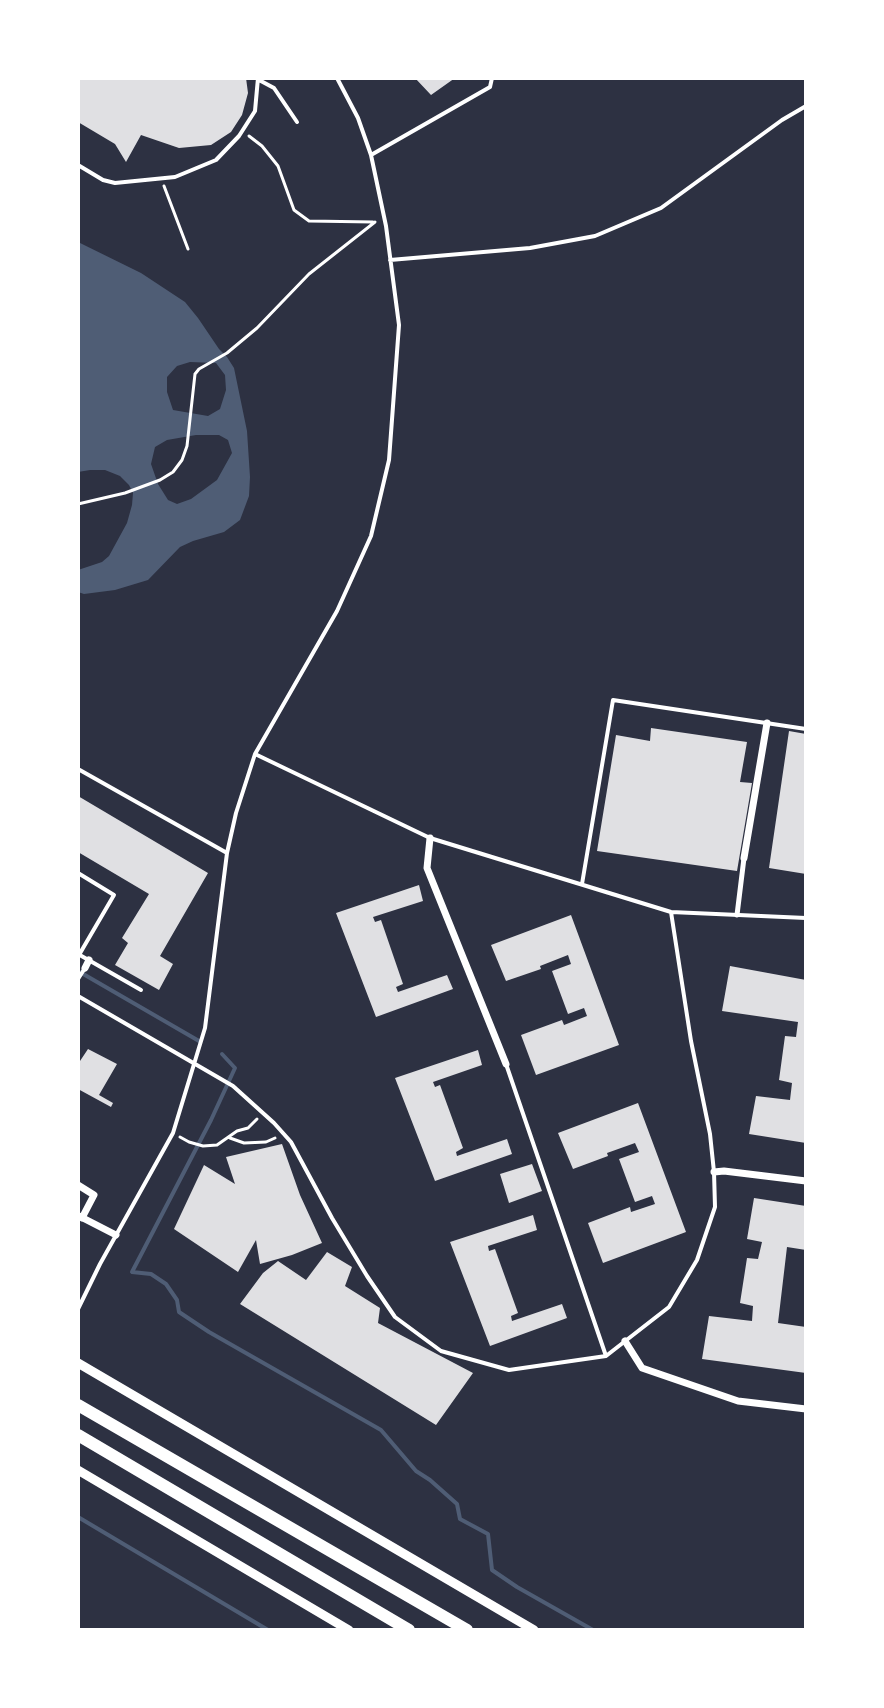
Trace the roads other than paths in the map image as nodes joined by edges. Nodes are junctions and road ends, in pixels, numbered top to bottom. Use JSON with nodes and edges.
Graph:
{"nodes":[{"id":1,"x":337,"y":78,"type":"edge"},
{"id":2,"x":492,"y":78,"type":"edge"},
{"id":3,"x":258,"y":79,"type":"edge"},
{"id":4,"x":806,"y":106,"type":"edge"},
{"id":5,"x":297,"y":122,"type":"dead end"},
{"id":6,"x":371,"y":155,"type":"junction"},
{"id":7,"x":78,"y":165,"type":"edge"},
{"id":8,"x":390,"y":260,"type":"junction"},
{"id":9,"x":767,"y":723,"type":"junction"},
{"id":10,"x":806,"y":729,"type":"edge"},
{"id":11,"x":255,"y":754,"type":"junction"},
{"id":12,"x":78,"y":769,"type":"edge"},
{"id":13,"x":430,"y":838,"type":"junction"},
{"id":14,"x":227,"y":853,"type":"junction"},
{"id":15,"x":744,"y":858,"type":"joint"},
{"id":16,"x":78,"y":873,"type":"edge"},
{"id":17,"x":581,"y":885,"type":"junction"},
{"id":18,"x":671,"y":912,"type":"junction"},
{"id":19,"x":737,"y":915,"type":"junction"},
{"id":20,"x":806,"y":918,"type":"edge"},
{"id":21,"x":79,"y":954,"type":"edge"},
{"id":22,"x":87,"y":964,"type":"junction"},
{"id":23,"x":78,"y":979,"type":"edge"},
{"id":24,"x":141,"y":990,"type":"dead end"},
{"id":25,"x":78,"y":996,"type":"edge"},
{"id":26,"x":195,"y":1063,"type":"junction"},
{"id":27,"x":506,"y":1064,"type":"joint"},
{"id":28,"x":714,"y":1172,"type":"junction"},
{"id":29,"x":806,"y":1181,"type":"edge"},
{"id":30,"x":78,"y":1185,"type":"edge"},
{"id":31,"x":80,"y":1217,"type":"edge"},
{"id":32,"x":116,"y":1235,"type":"junction"},
{"id":33,"x":78,"y":1309,"type":"edge"},
{"id":34,"x":625,"y":1341,"type":"junction"},
{"id":35,"x":606,"y":1356,"type":"junction"},
{"id":36,"x":78,"y":1363,"type":"edge"},
{"id":37,"x":78,"y":1405,"type":"edge"},
{"id":38,"x":806,"y":1409,"type":"edge"},
{"id":39,"x":78,"y":1435,"type":"edge"},
{"id":40,"x":78,"y":1470,"type":"edge"},
{"id":41,"x":349,"y":1630,"type":"edge"},
{"id":42,"x":409,"y":1630,"type":"edge"},
{"id":43,"x":467,"y":1630,"type":"edge"},
{"id":44,"x":534,"y":1630,"type":"edge"}],
"edges":[{"from":1,"to":6,"type":"lane"},
{"from":2,"to":6,"type":"lane"},
{"from":3,"to":5,"type":"lane"},
{"from":3,"to":7,"type":"lane"},
{"from":4,"to":8,"type":"lane"},
{"from":6,"to":8,"type":"lane"},
{"from":8,"to":11,"type":"lane"},
{"from":9,"to":10,"type":"lane"},
{"from":9,"to":15,"type":"street"},
{"from":9,"to":17,"type":"lane"},
{"from":11,"to":13,"type":"lane"},
{"from":11,"to":14,"type":"lane"},
{"from":12,"to":14,"type":"lane"},
{"from":13,"to":17,"type":"lane"},
{"from":13,"to":27,"type":"street"},
{"from":14,"to":26,"type":"lane"},
{"from":15,"to":19,"type":"street"},
{"from":16,"to":21,"type":"lane"},
{"from":17,"to":18,"type":"lane"},
{"from":18,"to":19,"type":"lane"},
{"from":18,"to":28,"type":"lane"},
{"from":19,"to":20,"type":"lane"},
{"from":21,"to":22,"type":"lane"},
{"from":22,"to":23,"type":"lane"},
{"from":22,"to":24,"type":"lane"},
{"from":25,"to":26,"type":"lane"},
{"from":26,"to":32,"type":"lane"},
{"from":26,"to":35,"type":"lane"},
{"from":27,"to":35,"type":"lane"},
{"from":28,"to":29,"type":"street"},
{"from":28,"to":34,"type":"lane"},
{"from":30,"to":31,"type":"street"},
{"from":31,"to":32,"type":"street"},
{"from":32,"to":33,"type":"lane"},
{"from":34,"to":35,"type":"lane"},
{"from":34,"to":38,"type":"street"},
{"from":36,"to":44,"type":"street"},
{"from":37,"to":43,"type":"highway"},
{"from":39,"to":42,"type":"highway"},
{"from":40,"to":41,"type":"street"}]}
